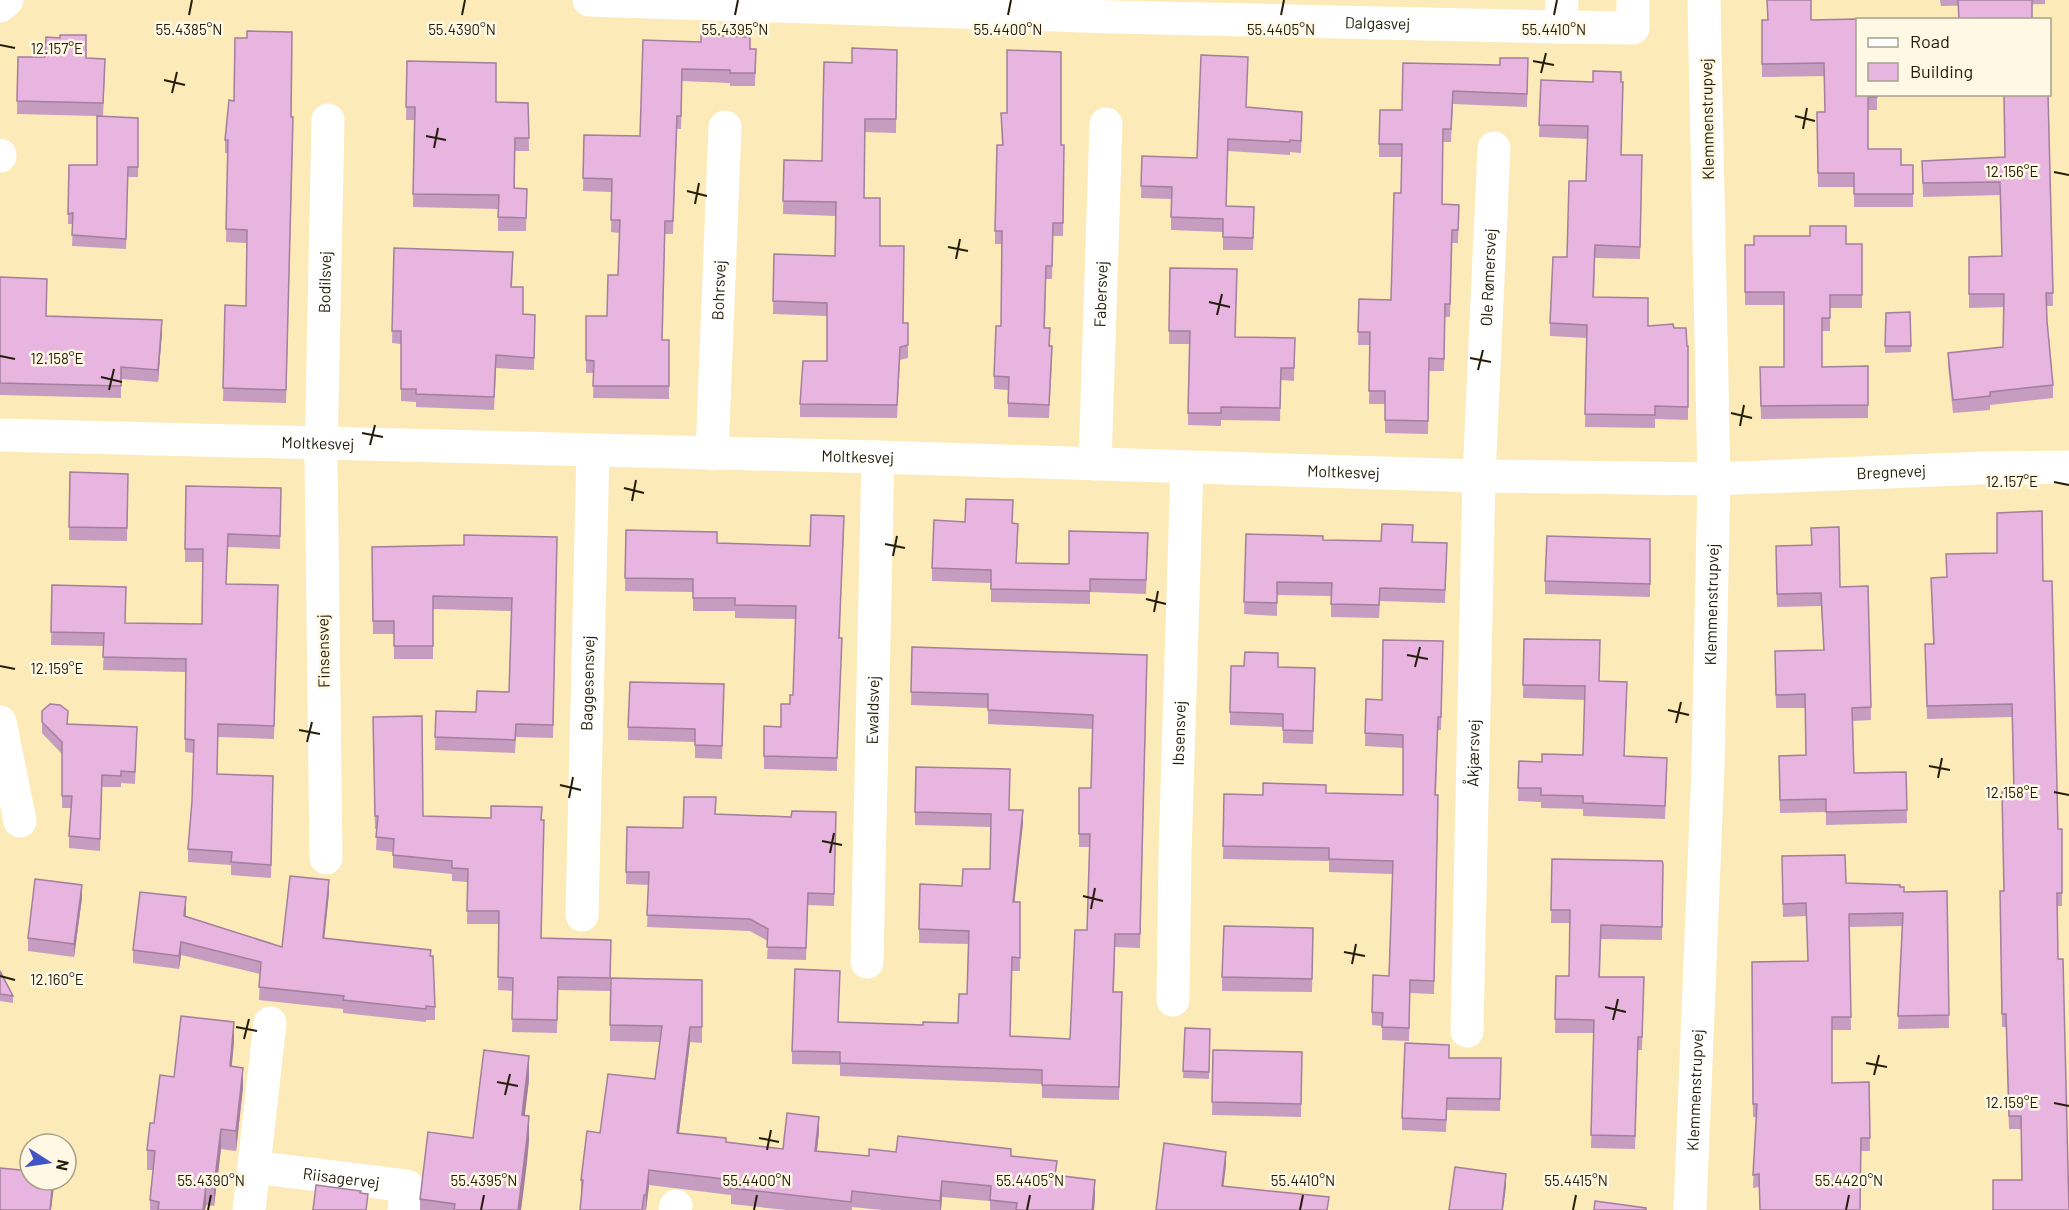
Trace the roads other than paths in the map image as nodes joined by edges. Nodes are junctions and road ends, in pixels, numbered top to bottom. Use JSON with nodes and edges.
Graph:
{"nodes":[{"id":1,"x":7,"y":0,"type":"edge"},
{"id":2,"x":589,"y":0,"type":"edge"},
{"id":3,"x":1634,"y":0,"type":"edge"},
{"id":4,"x":1704,"y":0,"type":"edge"},
{"id":5,"x":0,"y":6,"type":"edge"},
{"id":6,"x":1114,"y":9,"type":"edge"},
{"id":7,"x":1497,"y":13,"type":"edge"},
{"id":8,"x":1561,"y":14,"type":"edge"},
{"id":9,"x":328,"y":120,"type":"dead end"},
{"id":10,"x":1106,"y":124,"type":"dead end"},
{"id":11,"x":725,"y":127,"type":"dead end"},
{"id":12,"x":1494,"y":148,"type":"dead end"},
{"id":13,"x":0,"y":435,"type":"edge"},
{"id":14,"x":321,"y":443,"type":"junction"},
{"id":15,"x":593,"y":451,"type":"junction"},
{"id":16,"x":712,"y":453,"type":"junction"},
{"id":17,"x":878,"y":457,"type":"junction"},
{"id":18,"x":1095,"y":464,"type":"junction"},
{"id":19,"x":1187,"y":467,"type":"junction"},
{"id":20,"x":2069,"y":467,"type":"edge"},
{"id":21,"x":1479,"y":476,"type":"junction"},
{"id":22,"x":1714,"y":479,"type":"junction"},
{"id":23,"x":0,"y":722,"type":"edge"},
{"id":24,"x":20,"y":821,"type":"dead end"},
{"id":25,"x":326,"y":858,"type":"dead end"},
{"id":26,"x":582,"y":915,"type":"dead end"},
{"id":27,"x":867,"y":962,"type":"dead end"},
{"id":28,"x":1173,"y":1000,"type":"dead end"},
{"id":29,"x":270,"y":1023,"type":"dead end"},
{"id":30,"x":1467,"y":1031,"type":"dead end"},
{"id":31,"x":254,"y":1167,"type":"junction"},
{"id":32,"x":249,"y":1210,"type":"edge"},
{"id":33,"x":404,"y":1210,"type":"edge"},
{"id":34,"x":1690,"y":1210,"type":"edge"}],
"edges":[{"from":1,"to":5,"type":"street"},
{"from":2,"to":6,"type":"street","name":"Dalgasvej"},
{"from":3,"to":8,"type":"street","name":"Dalgasvej"},
{"from":4,"to":22,"type":"street","name":"Klemmenstrupvej"},
{"from":6,"to":7,"type":"street","name":"Dalgasvej"},
{"from":7,"to":8,"type":"street","name":"Dalgasvej"},
{"from":9,"to":14,"type":"street","name":"Bodilsvej"},
{"from":10,"to":18,"type":"street","name":"Fabersvej"},
{"from":11,"to":16,"type":"street","name":"Bohrsvej"},
{"from":12,"to":21,"type":"street","name":"Ole Rømersvej"},
{"from":13,"to":14,"type":"street","name":"Moltkesvej"},
{"from":14,"to":15,"type":"street","name":"Moltkesvej"},
{"from":14,"to":25,"type":"street","name":"Finsensvej"},
{"from":15,"to":16,"type":"street","name":"Moltkesvej"},
{"from":15,"to":26,"type":"street","name":"Baggesensvej"},
{"from":16,"to":17,"type":"street","name":"Moltkesvej"},
{"from":17,"to":18,"type":"street","name":"Moltkesvej"},
{"from":17,"to":27,"type":"street","name":"Ewaldsvej"},
{"from":18,"to":19,"type":"street","name":"Moltkesvej"},
{"from":19,"to":21,"type":"street","name":"Moltkesvej"},
{"from":19,"to":28,"type":"street","name":"Ibsensvej"},
{"from":20,"to":22,"type":"street","name":"Bregnevej"},
{"from":21,"to":22,"type":"street","name":"Moltkesvej"},
{"from":21,"to":30,"type":"street","name":"Åkjærsvej"},
{"from":22,"to":34,"type":"street","name":"Klemmenstrupvej"},
{"from":23,"to":24,"type":"street"},
{"from":29,"to":31,"type":"street"},
{"from":31,"to":32,"type":"street"},
{"from":31,"to":33,"type":"street","name":"Riisagervej"}]}
